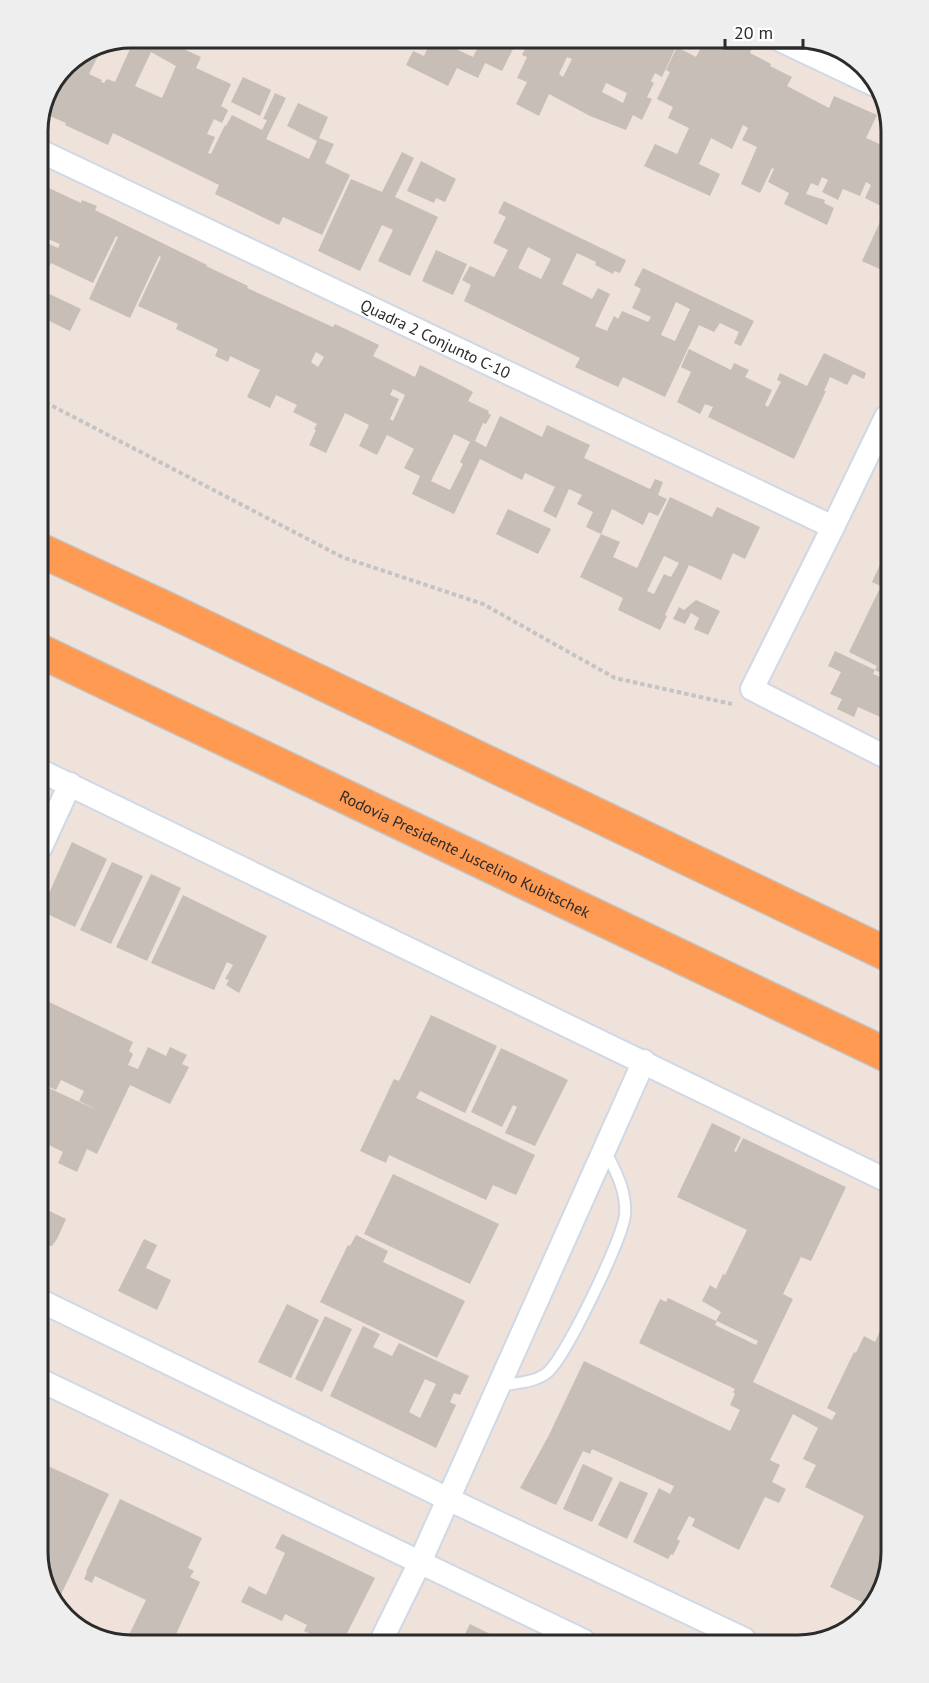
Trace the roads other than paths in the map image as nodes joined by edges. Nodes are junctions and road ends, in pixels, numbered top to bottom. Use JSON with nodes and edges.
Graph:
{"nodes":[{"id":1,"x":797,"y":48,"type":"edge"},
{"id":2,"x":863,"y":79,"type":"edge"},
{"id":3,"x":48,"y":155,"type":"edge"},
{"id":4,"x":881,"y":427,"type":"edge"},
{"id":5,"x":833,"y":527,"type":"junction"},
{"id":6,"x":48,"y":554,"type":"edge"},
{"id":7,"x":48,"y":655,"type":"edge"},
{"id":8,"x":881,"y":754,"type":"edge"},
{"id":9,"x":48,"y":774,"type":"edge"},
{"id":10,"x":70,"y":784,"type":"junction"},
{"id":11,"x":48,"y":832,"type":"edge"},
{"id":12,"x":881,"y":953,"type":"edge"},
{"id":13,"x":881,"y":1052,"type":"edge"},
{"id":14,"x":644,"y":1062,"type":"junction"},
{"id":15,"x":604,"y":1149,"type":"junction"},
{"id":16,"x":881,"y":1178,"type":"edge"},
{"id":17,"x":48,"y":1304,"type":"edge"},
{"id":18,"x":48,"y":1384,"type":"edge"},
{"id":19,"x":499,"y":1386,"type":"junction"},
{"id":20,"x":448,"y":1499,"type":"junction"},
{"id":21,"x":420,"y":1562,"type":"junction"},
{"id":22,"x":384,"y":1635,"type":"edge"},
{"id":23,"x":572,"y":1635,"type":"edge"},
{"id":24,"x":736,"y":1635,"type":"edge"}],
"edges":[{"from":1,"to":2,"type":"street"},
{"from":3,"to":5,"type":"street","name":"Quadra 2 Conjunto C-10"},
{"from":4,"to":5,"type":"street"},
{"from":5,"to":8,"type":"street"},
{"from":6,"to":12,"type":"highway"},
{"from":7,"to":13,"type":"highway","name":"Rodovia Presidente Juscelino Kubitschek"},
{"from":9,"to":10,"type":"street"},
{"from":10,"to":11,"type":"street"},
{"from":10,"to":14,"type":"street"},
{"from":14,"to":15,"type":"street"},
{"from":14,"to":16,"type":"street"},
{"from":15,"to":19,"type":"street"},
{"from":15,"to":19,"type":"lane"},
{"from":17,"to":20,"type":"street"},
{"from":18,"to":21,"type":"street"},
{"from":19,"to":20,"type":"street"},
{"from":20,"to":21,"type":"street"},
{"from":20,"to":24,"type":"street"},
{"from":21,"to":22,"type":"street"},
{"from":21,"to":23,"type":"street"}]}
